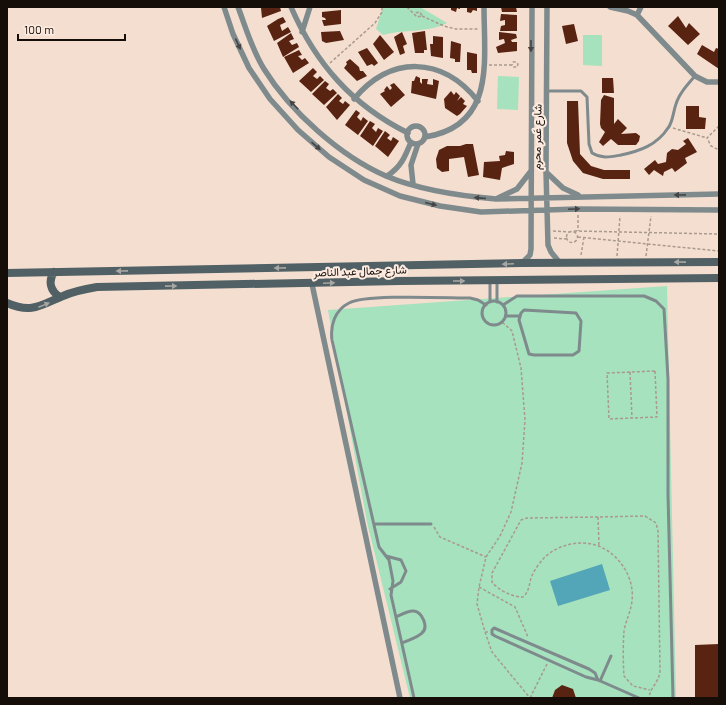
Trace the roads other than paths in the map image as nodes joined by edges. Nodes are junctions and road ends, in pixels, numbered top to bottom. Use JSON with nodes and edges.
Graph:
{"nodes":[{"id":1,"x":224,"y":7,"type":"edge"},
{"id":2,"x":238,"y":7,"type":"edge"},
{"id":3,"x":292,"y":7,"type":"edge"},
{"id":4,"x":306,"y":7,"type":"edge"},
{"id":5,"x":310,"y":7,"type":"edge"},
{"id":6,"x":484,"y":7,"type":"edge"},
{"id":7,"x":532,"y":7,"type":"edge"},
{"id":8,"x":547,"y":7,"type":"edge"},
{"id":9,"x":610,"y":7,"type":"edge"},
{"id":10,"x":641,"y":7,"type":"edge"},
{"id":11,"x":637,"y":15,"type":"junction"},
{"id":12,"x":302,"y":32,"type":"junction"},
{"id":13,"x":694,"y":76,"type":"junction"},
{"id":14,"x":719,"y":82,"type":"edge"},
{"id":15,"x":547,"y":91,"type":"junction"},
{"id":16,"x":354,"y":99,"type":"junction"},
{"id":17,"x":478,"y":101,"type":"junction"},
{"id":18,"x":408,"y":133,"type":"junction"},
{"id":19,"x":425,"y":137,"type":"junction"},
{"id":20,"x":411,"y":142,"type":"junction"},
{"id":21,"x":418,"y":144,"type":"junction"},
{"id":22,"x":531,"y":171,"type":"junction"},
{"id":23,"x":546,"y":172,"type":"junction"},
{"id":24,"x":387,"y":176,"type":"junction"},
{"id":25,"x":413,"y":184,"type":"junction"},
{"id":26,"x":719,"y":194,"type":"edge"},
{"id":27,"x":582,"y":196,"type":"junction"},
{"id":28,"x":547,"y":197,"type":"junction"},
{"id":29,"x":531,"y":198,"type":"junction"},
{"id":30,"x":496,"y":199,"type":"junction"},
{"id":31,"x":547,"y":210,"type":"junction"},
{"id":32,"x":719,"y":210,"type":"edge"},
{"id":33,"x":531,"y":211,"type":"junction"},
{"id":34,"x":719,"y":262,"type":"edge"},
{"id":35,"x":522,"y":263,"type":"junction"},
{"id":36,"x":560,"y":263,"type":"junction"},
{"id":37,"x":398,"y":267,"type":"junction"},
{"id":38,"x":54,"y":272,"type":"junction"},
{"id":39,"x":7,"y":273,"type":"edge"},
{"id":40,"x":719,"y":278,"type":"edge"},
{"id":41,"x":494,"y":280,"type":"junction"},
{"id":42,"x":400,"y":281,"type":"junction"},
{"id":43,"x":312,"y":284,"type":"junction"},
{"id":44,"x":60,"y":297,"type":"junction"},
{"id":45,"x":490,"y":302,"type":"junction"},
{"id":46,"x":498,"y":302,"type":"junction"},
{"id":47,"x":7,"y":303,"type":"edge"},
{"id":48,"x":486,"y":305,"type":"junction"},
{"id":49,"x":503,"y":305,"type":"junction"},
{"id":50,"x":506,"y":316,"type":"junction"},
{"id":51,"x":519,"y":316,"type":"junction"},
{"id":52,"x":374,"y":524,"type":"junction"},
{"id":53,"x":431,"y":524,"type":"road end"},
{"id":54,"x":385,"y":556,"type":"junction"},
{"id":55,"x":390,"y":589,"type":"junction"},
{"id":56,"x":396,"y":616,"type":"junction"},
{"id":57,"x":402,"y":643,"type":"junction"},
{"id":58,"x":611,"y":656,"type":"dead end"},
{"id":59,"x":599,"y":680,"type":"junction"},
{"id":60,"x":400,"y":698,"type":"edge"},
{"id":61,"x":414,"y":698,"type":"edge"},
{"id":62,"x":638,"y":698,"type":"edge"},
{"id":63,"x":673,"y":698,"type":"edge"}],
"edges":[{"from":1,"to":33,"type":"street","one_way":true},
{"from":24,"to":2,"type":"street","one_way":true},
{"from":3,"to":12,"type":"street"},
{"from":4,"to":5,"type":"street"},
{"from":5,"to":12,"type":"street"},
{"from":6,"to":17,"type":"street"},
{"from":7,"to":22,"type":"street","name":"شارع عَمر محرم","one_way":true},
{"from":8,"to":15,"type":"street","name":"شارع عَمر محرم"},
{"from":9,"to":11,"type":"street"},
{"from":10,"to":11,"type":"street"},
{"from":11,"to":13,"type":"street"},
{"from":12,"to":16,"type":"street"},
{"from":13,"to":14,"type":"street"},
{"from":13,"to":15,"type":"lane"},
{"from":15,"to":23,"type":"street","name":"شارع عَمر محرم"},
{"from":16,"to":17,"type":"street"},
{"from":16,"to":18,"type":"street"},
{"from":17,"to":19,"type":"street"},
{"from":18,"to":19,"type":"street"},
{"from":18,"to":20,"type":"street"},
{"from":19,"to":21,"type":"street"},
{"from":20,"to":21,"type":"street"},
{"from":20,"to":24,"type":"street"},
{"from":21,"to":25,"type":"street"},
{"from":22,"to":29,"type":"street","name":"شارع عَمر محرم"},
{"from":22,"to":30,"type":"street"},
{"from":23,"to":27,"type":"street"},
{"from":23,"to":28,"type":"street","name":"شارع عَمر محرم"},
{"from":24,"to":25,"type":"street"},
{"from":30,"to":25,"type":"street","one_way":true},
{"from":26,"to":27,"type":"street","one_way":true},
{"from":27,"to":28,"type":"street"},
{"from":28,"to":29,"type":"street"},
{"from":28,"to":31,"type":"street","name":"شارع عَمر محرم"},
{"from":29,"to":30,"type":"street"},
{"from":29,"to":33,"type":"street","name":"شارع عَمر محرم"},
{"from":31,"to":32,"type":"street","one_way":true},
{"from":31,"to":33,"type":"street"},
{"from":31,"to":36,"type":"street","name":"شارع عَمر محرم"},
{"from":33,"to":35,"type":"street","name":"شارع عَمر محرم"},
{"from":34,"to":36,"type":"main road","name":"شارع جمال عبد الناصر","one_way":true},
{"from":35,"to":36,"type":"main road","name":"شارع جمال عبد الناصر"},
{"from":35,"to":37,"type":"main road","name":"شارع جمال عبد الناصر","one_way":true},
{"from":37,"to":38,"type":"main road","name":"شارع جمال عبد الناصر","one_way":true},
{"from":37,"to":42,"type":"main road"},
{"from":38,"to":39,"type":"main road","name":"شارع جمال عبد الناصر"},
{"from":38,"to":44,"type":"main road"},
{"from":40,"to":41,"type":"main road","name":"شارع جمال عبد الناصر"},
{"from":42,"to":41,"type":"main road","name":"شارع جمال عبد الناصر","one_way":true},
{"from":41,"to":45,"type":"lane"},
{"from":41,"to":46,"type":"lane"},
{"from":43,"to":42,"type":"main road","name":"شارع جمال عبد الناصر","one_way":true},
{"from":44,"to":43,"type":"main road","name":"شارع جمال عبد الناصر","one_way":true},
{"from":43,"to":60,"type":"street"},
{"from":47,"to":44,"type":"main road","name":"شارع جمال عبد الناصر","one_way":true},
{"from":45,"to":46,"type":"lane"},
{"from":45,"to":48,"type":"lane"},
{"from":46,"to":49,"type":"lane"},
{"from":48,"to":50,"type":"lane"},
{"from":48,"to":52,"type":"lane"},
{"from":49,"to":50,"type":"lane"},
{"from":49,"to":63,"type":"lane"},
{"from":50,"to":51,"type":"lane"},
{"from":51,"to":51,"type":"lane"},
{"from":52,"to":53,"type":"lane"},
{"from":52,"to":54,"type":"lane"},
{"from":54,"to":55,"type":"lane"},
{"from":54,"to":55,"type":"lane"},
{"from":55,"to":56,"type":"lane"},
{"from":56,"to":57,"type":"lane"},
{"from":56,"to":57,"type":"lane"},
{"from":57,"to":61,"type":"lane"},
{"from":58,"to":59,"type":"lane"},
{"from":59,"to":59,"type":"lane"},
{"from":59,"to":62,"type":"lane"}]}
